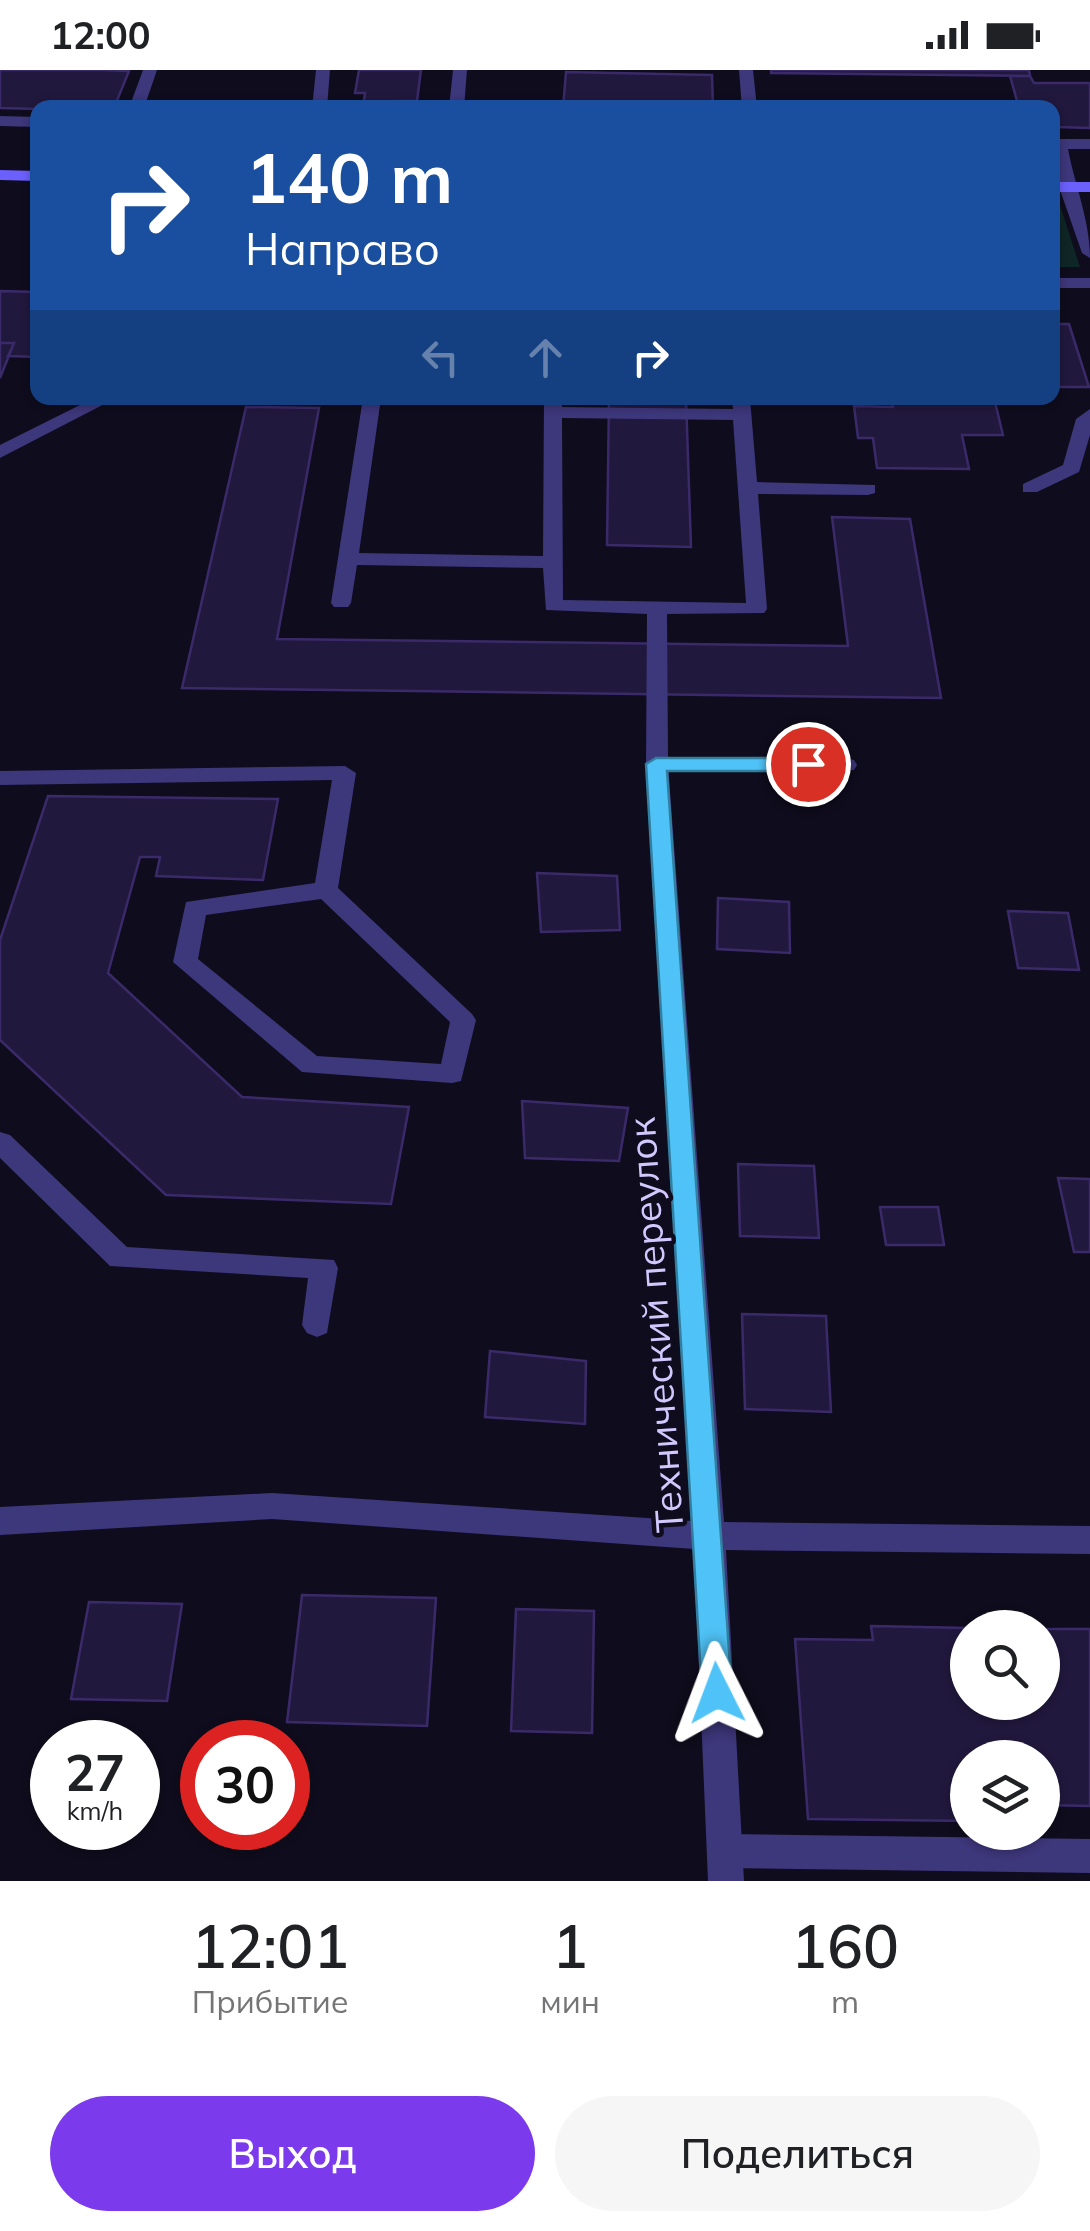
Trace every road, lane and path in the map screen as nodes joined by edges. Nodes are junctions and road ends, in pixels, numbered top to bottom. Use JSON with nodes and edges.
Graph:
{"nodes":[{"id":1,"x":150,"y":70,"type":"edge"},
{"id":2,"x":323,"y":70,"type":"edge"},
{"id":3,"x":460,"y":70,"type":"edge"},
{"id":4,"x":746,"y":70,"type":"edge"},
{"id":5,"x":139,"y":100,"type":"edge"},
{"id":6,"x":319,"y":100,"type":"edge"},
{"id":7,"x":457,"y":100,"type":"edge"},
{"id":8,"x":749,"y":100,"type":"edge"},
{"id":9,"x":0,"y":121,"type":"edge"},
{"id":10,"x":30,"y":122,"type":"edge"},
{"id":11,"x":1060,"y":144,"type":"edge"},
{"id":12,"x":1090,"y":144,"type":"edge"},
{"id":13,"x":0,"y":175,"type":"edge"},
{"id":14,"x":30,"y":176,"type":"edge"},
{"id":15,"x":1060,"y":187,"type":"edge"},
{"id":16,"x":1090,"y":188,"type":"edge"},
{"id":17,"x":1090,"y":253,"type":"edge"},
{"id":18,"x":1060,"y":283,"type":"edge"},
{"id":19,"x":1090,"y":283,"type":"edge"},
{"id":20,"x":93,"y":405,"type":"edge"},
{"id":21,"x":371,"y":405,"type":"edge"},
{"id":22,"x":553,"y":405,"type":"edge"},
{"id":23,"x":742,"y":406,"type":"edge"},
{"id":24,"x":1090,"y":416,"type":"edge"},
{"id":25,"x":0,"y":452,"type":"edge"},
{"id":26,"x":748,"y":488,"type":"junction"},
{"id":27,"x":1030,"y":488,"type":"dead end"},
{"id":28,"x":868,"y":489,"type":"dead end"},
{"id":29,"x":349,"y":559,"type":"junction"},
{"id":30,"x":553,"y":562,"type":"junction"},
{"id":31,"x":341,"y":603,"type":"dead end"},
{"id":32,"x":657,"y":608,"type":"junction"},
{"id":33,"x":656,"y":764,"type":"junction"},
{"id":34,"x":846,"y":764,"type":"dead end"},
{"id":35,"x":0,"y":778,"type":"edge"},
{"id":36,"x":326,"y":890,"type":"junction"},
{"id":37,"x":0,"y":1142,"type":"edge"},
{"id":38,"x":317,"y":1324,"type":"dead end"},
{"id":39,"x":0,"y":1521,"type":"edge"},
{"id":40,"x":709,"y":1536,"type":"junction"},
{"id":41,"x":1090,"y":1540,"type":"edge"},
{"id":42,"x":1090,"y":1856,"type":"edge"},
{"id":43,"x":726,"y":1866,"type":"edge"}],
"edges":[{"from":1,"to":5,"type":"street"},
{"from":2,"to":6,"type":"street"},
{"from":3,"to":7,"type":"street"},
{"from":4,"to":8,"type":"street"},
{"from":9,"to":10,"type":"street"},
{"from":11,"to":12,"type":"street"},
{"from":13,"to":14,"type":"main road"},
{"from":15,"to":16,"type":"main road"},
{"from":15,"to":17,"type":"street"},
{"from":18,"to":19,"type":"street"},
{"from":20,"to":25,"type":"street"},
{"from":21,"to":29,"type":"street"},
{"from":22,"to":23,"type":"street"},
{"from":22,"to":30,"type":"street"},
{"from":23,"to":26,"type":"street"},
{"from":24,"to":27,"type":"street"},
{"from":26,"to":28,"type":"street"},
{"from":26,"to":32,"type":"street"},
{"from":29,"to":30,"type":"street"},
{"from":29,"to":31,"type":"street"},
{"from":30,"to":32,"type":"street"},
{"from":32,"to":33,"type":"street","name":"Технический переулок"},
{"from":33,"to":34,"type":"street"},
{"from":33,"to":40,"type":"street","name":"Технический переулок"},
{"from":35,"to":36,"type":"street"},
{"from":36,"to":36,"type":"street"},
{"from":37,"to":38,"type":"street"},
{"from":39,"to":40,"type":"street"},
{"from":40,"to":41,"type":"street"},
{"from":40,"to":43,"type":"street","name":"Технический переулок"},
{"from":42,"to":43,"type":"street"}]}
